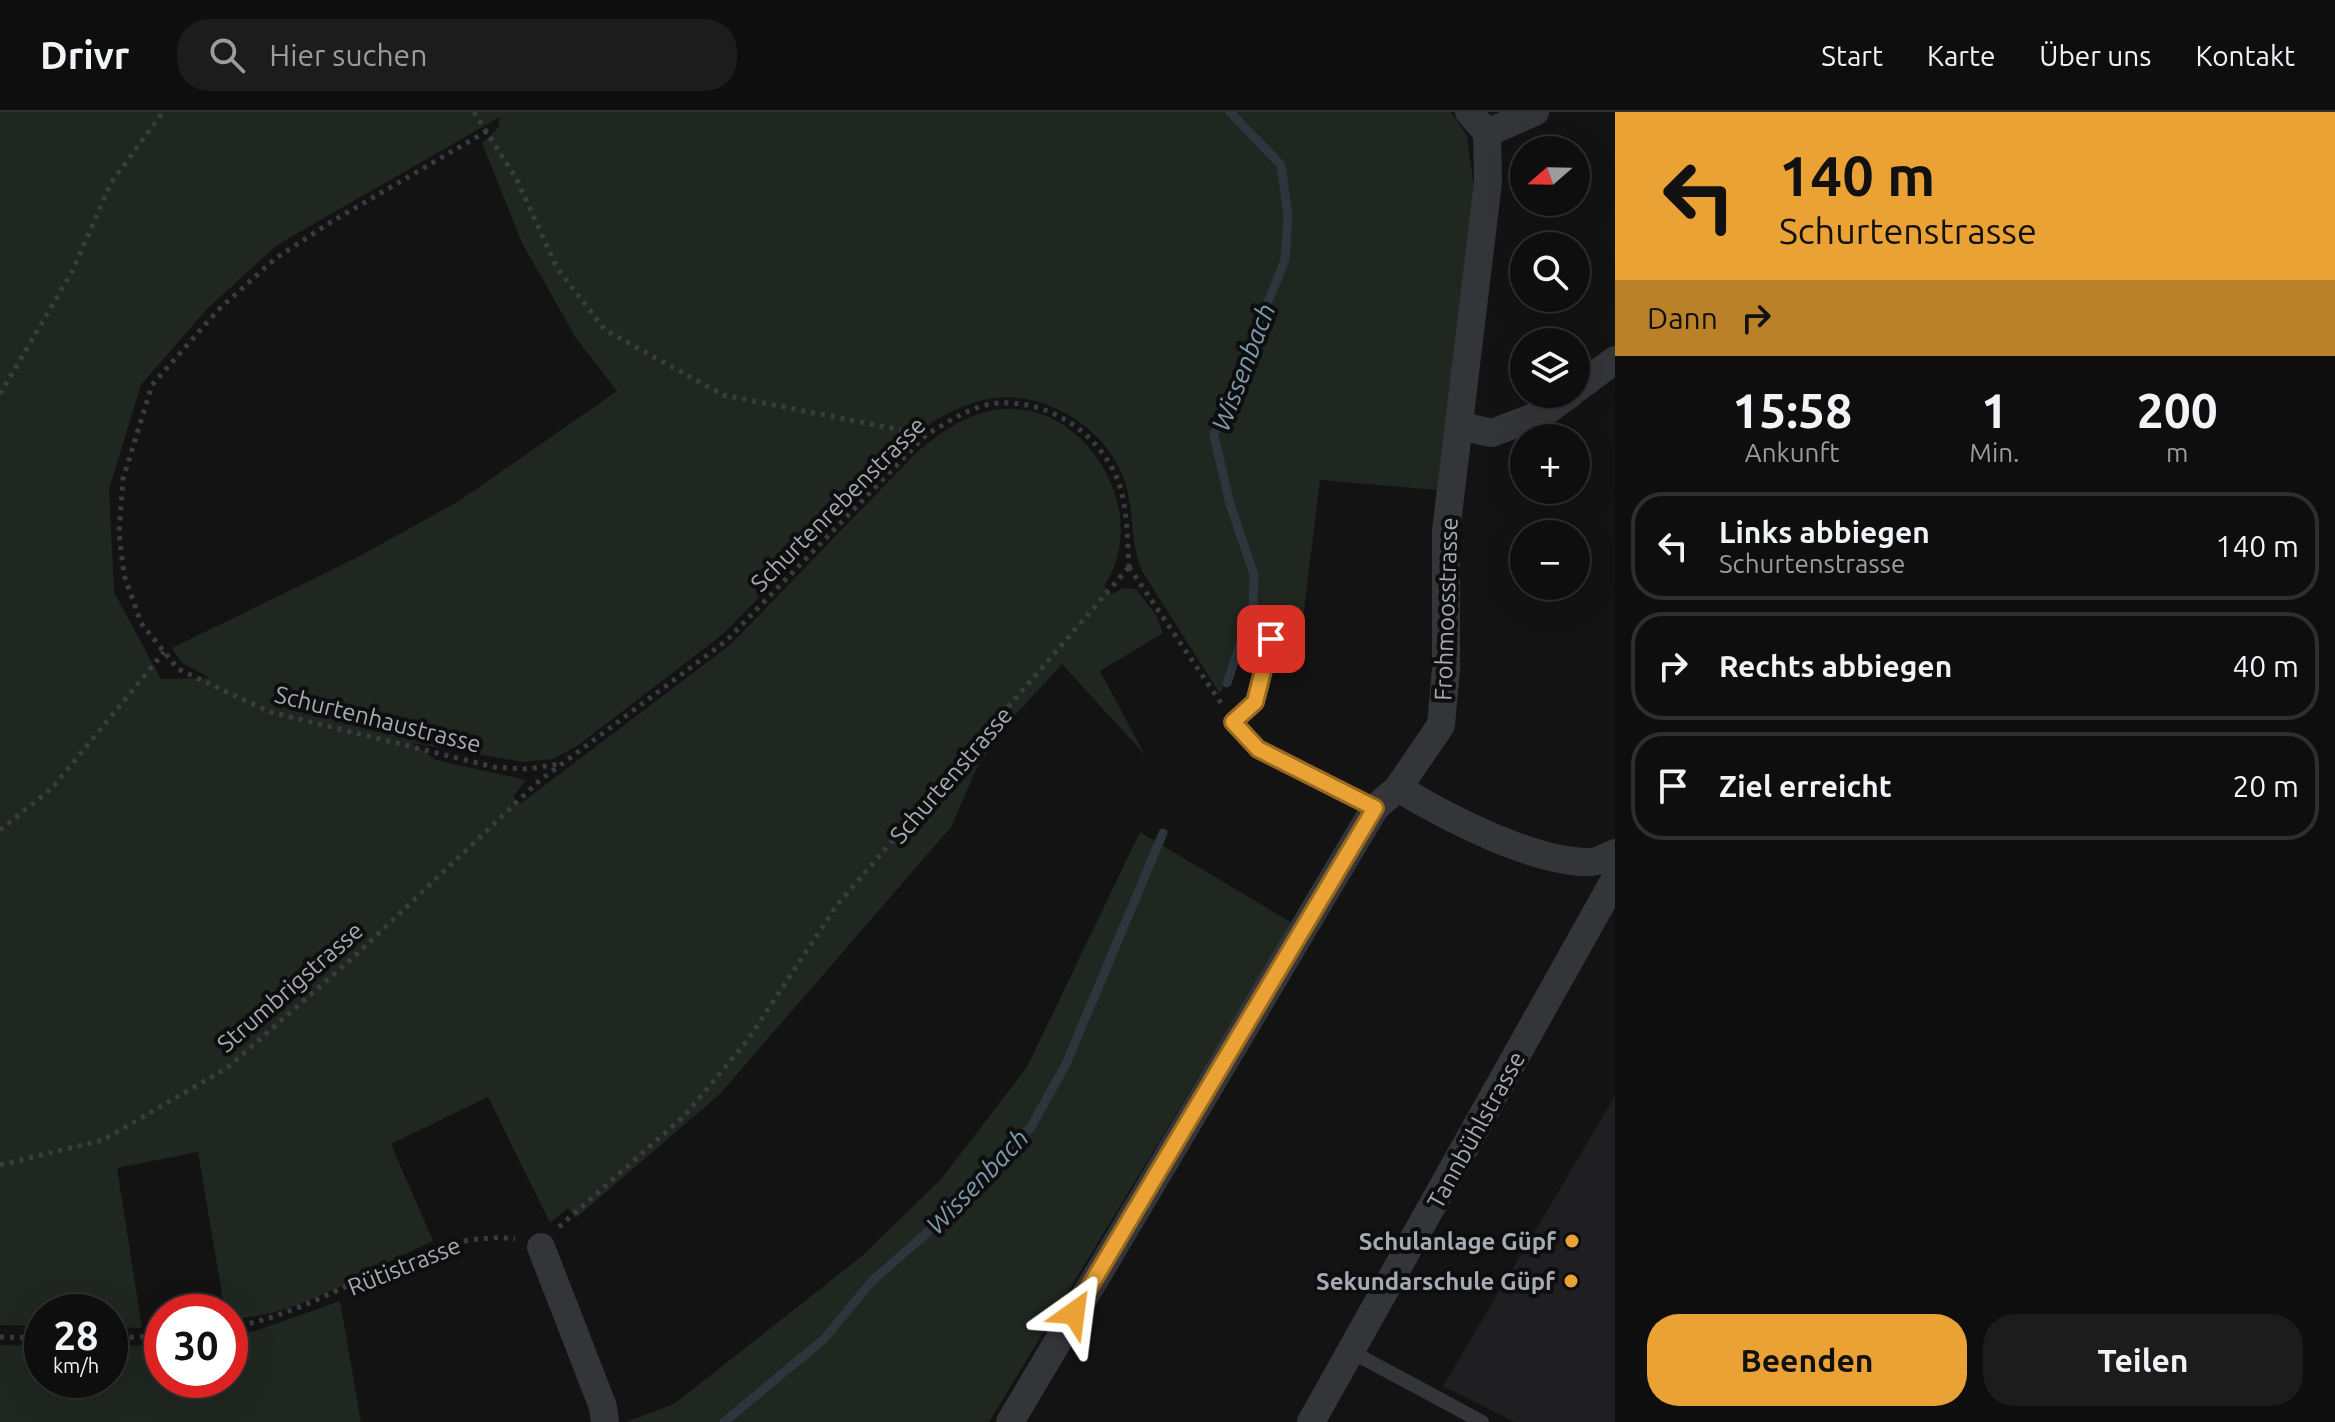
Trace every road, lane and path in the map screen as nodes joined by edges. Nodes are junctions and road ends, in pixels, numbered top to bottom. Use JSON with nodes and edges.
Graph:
{"nodes":[{"id":1,"x":163,"y":112,"type":"edge"},
{"id":2,"x":474,"y":112,"type":"edge"},
{"id":3,"x":1535,"y":112,"type":"edge"},
{"id":4,"x":1478,"y":122,"type":"edge"},
{"id":5,"x":487,"y":131,"type":"junction"},
{"id":6,"x":1615,"y":360,"type":"edge"},
{"id":7,"x":1590,"y":379,"type":"edge"},
{"id":8,"x":0,"y":394,"type":"edge"},
{"id":9,"x":1551,"y":408,"type":"edge"},
{"id":10,"x":1461,"y":426,"type":"junction"},
{"id":11,"x":926,"y":435,"type":"junction"},
{"id":12,"x":1129,"y":567,"type":"junction"},
{"id":13,"x":1271,"y":639,"type":"dead end"},
{"id":14,"x":164,"y":652,"type":"junction"},
{"id":15,"x":1233,"y":722,"type":"junction"},
{"id":16,"x":561,"y":764,"type":"junction"},
{"id":17,"x":1398,"y":788,"type":"junction"},
{"id":18,"x":1375,"y":808,"type":"junction"},
{"id":19,"x":0,"y":830,"type":"edge"},
{"id":20,"x":1610,"y":868,"type":"edge"},
{"id":21,"x":0,"y":1165,"type":"edge"},
{"id":22,"x":541,"y":1247,"type":"junction"},
{"id":23,"x":248,"y":1324,"type":"edge"},
{"id":24,"x":0,"y":1337,"type":"edge"},
{"id":25,"x":24,"y":1338,"type":"edge"},
{"id":26,"x":1352,"y":1352,"type":"junction"},
{"id":27,"x":1015,"y":1421,"type":"edge"},
{"id":28,"x":605,"y":1422,"type":"edge"},
{"id":29,"x":1311,"y":1422,"type":"edge"},
{"id":30,"x":1482,"y":1422,"type":"edge"}],
"edges":[{"from":1,"to":8,"type":"path"},
{"from":2,"to":5,"type":"path"},
{"from":3,"to":4,"type":"street"},
{"from":4,"to":10,"type":"street","name":"Frohmoosstrasse"},
{"from":5,"to":11,"type":"path"},
{"from":5,"to":14,"type":"path","name":"Schurtenhaustrasse"},
{"from":6,"to":7,"type":"street"},
{"from":9,"to":10,"type":"street"},
{"from":10,"to":17,"type":"street","name":"Frohmoosstrasse"},
{"from":11,"to":12,"type":"path","name":"Schurtenrebenstrasse"},
{"from":11,"to":16,"type":"path","name":"Schurtenrebenstrasse"},
{"from":12,"to":15,"type":"path"},
{"from":12,"to":22,"type":"path","name":"Schurtenstrasse"},
{"from":13,"to":15,"type":"lane"},
{"from":14,"to":16,"type":"path","name":"Schurtenhaustrasse"},
{"from":14,"to":19,"type":"path"},
{"from":15,"to":18,"type":"lane"},
{"from":16,"to":21,"type":"path","name":"Strumbrigstrasse"},
{"from":17,"to":18,"type":"street","name":"Frohmoosstrasse"},
{"from":17,"to":20,"type":"street"},
{"from":18,"to":27,"type":"street","name":"Frohmoosstrasse"},
{"from":20,"to":26,"type":"street","name":"Tannbühlstrasse"},
{"from":22,"to":23,"type":"path","name":"Rütistrasse"},
{"from":22,"to":28,"type":"street"},
{"from":24,"to":25,"type":"path"},
{"from":26,"to":29,"type":"street","name":"Tannbühlstrasse"},
{"from":26,"to":30,"type":"lane"}]}
